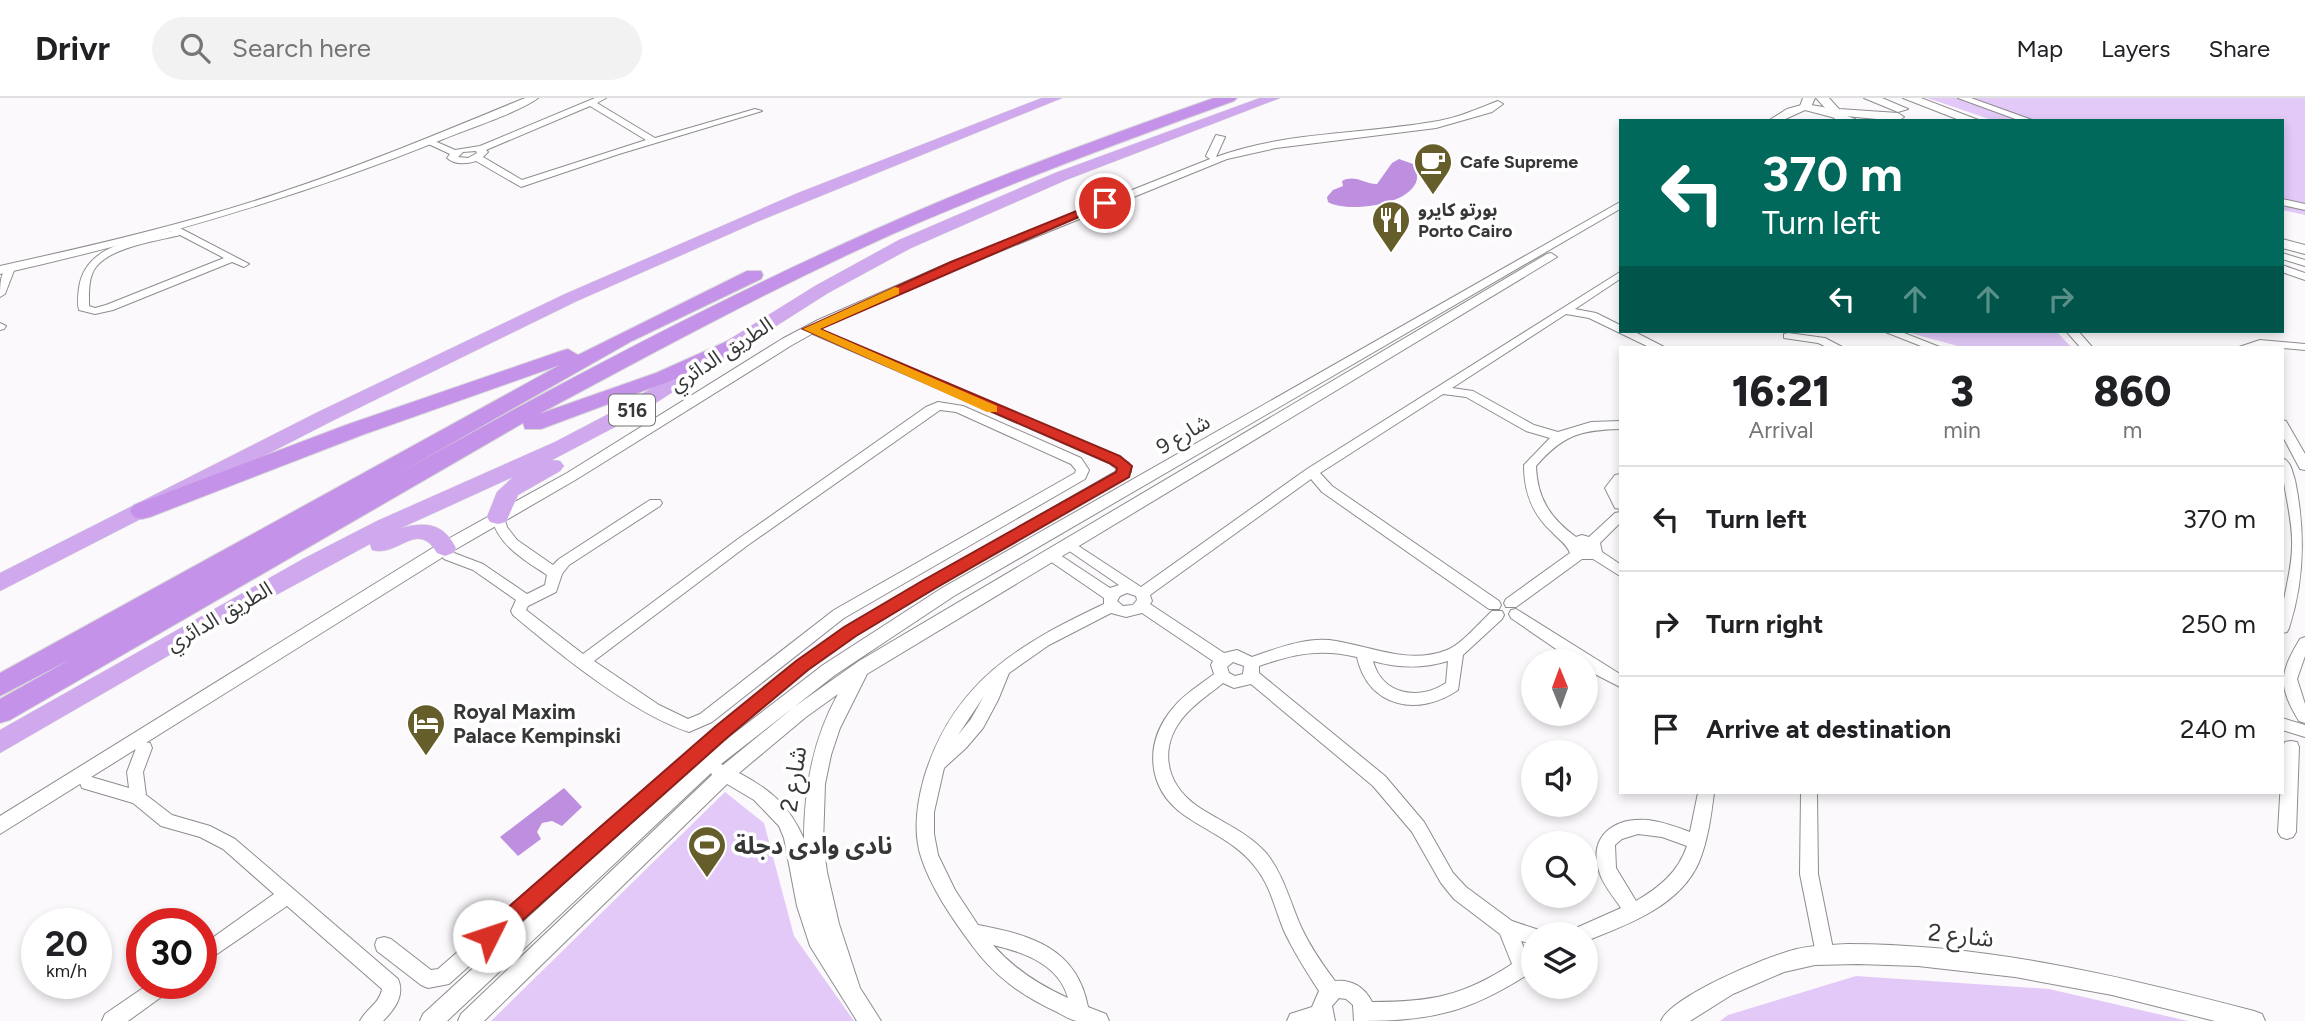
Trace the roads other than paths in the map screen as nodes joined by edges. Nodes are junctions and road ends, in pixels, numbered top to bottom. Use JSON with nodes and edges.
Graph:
{"nodes":[{"id":1,"x":514,"y":98,"type":"edge"},
{"id":2,"x":533,"y":98,"type":"edge"},
{"id":3,"x":602,"y":98,"type":"edge"},
{"id":4,"x":1055,"y":98,"type":"edge"},
{"id":5,"x":1192,"y":98,"type":"edge"},
{"id":6,"x":1229,"y":98,"type":"edge"},
{"id":7,"x":1273,"y":98,"type":"edge"},
{"id":8,"x":1512,"y":98,"type":"edge"},
{"id":9,"x":1822,"y":98,"type":"edge"},
{"id":10,"x":1843,"y":98,"type":"edge"},
{"id":11,"x":1870,"y":98,"type":"edge"},
{"id":12,"x":1891,"y":98,"type":"edge"},
{"id":13,"x":1909,"y":98,"type":"edge"},
{"id":14,"x":1962,"y":98,"type":"edge"},
{"id":15,"x":1808,"y":102,"type":"edge"},
{"id":16,"x":591,"y":103,"type":"junction"},
{"id":17,"x":758,"y":111,"type":"dead end"},
{"id":18,"x":1460,"y":117,"type":"junction"},
{"id":19,"x":1845,"y":118,"type":"edge"},
{"id":20,"x":1777,"y":119,"type":"edge"},
{"id":21,"x":1792,"y":119,"type":"edge"},
{"id":22,"x":1904,"y":119,"type":"edge"},
{"id":23,"x":1930,"y":119,"type":"edge"},
{"id":24,"x":1950,"y":119,"type":"edge"},
{"id":25,"x":1969,"y":119,"type":"edge"},
{"id":26,"x":2025,"y":119,"type":"edge"},
{"id":27,"x":447,"y":134,"type":"junction"},
{"id":28,"x":1220,"y":137,"type":"dead end"},
{"id":29,"x":427,"y":141,"type":"junction"},
{"id":30,"x":654,"y":141,"type":"junction"},
{"id":31,"x":466,"y":149,"type":"junction"},
{"id":32,"x":455,"y":153,"type":"junction"},
{"id":33,"x":478,"y":154,"type":"junction"},
{"id":34,"x":1212,"y":156,"type":"junction"},
{"id":35,"x":1159,"y":181,"type":"junction"},
{"id":36,"x":2284,"y":202,"type":"edge"},
{"id":37,"x":1619,"y":206,"type":"edge"},
{"id":38,"x":2305,"y":207,"type":"edge"},
{"id":39,"x":1619,"y":217,"type":"edge"},
{"id":40,"x":177,"y":230,"type":"junction"},
{"id":41,"x":2284,"y":231,"type":"edge"},
{"id":42,"x":2305,"y":237,"type":"edge"},
{"id":43,"x":2289,"y":248,"type":"edge"},
{"id":44,"x":233,"y":258,"type":"junction"},
{"id":45,"x":2305,"y":263,"type":"edge"},
{"id":46,"x":244,"y":264,"type":"dead end"},
{"id":47,"x":1526,"y":265,"type":"junction"},
{"id":48,"x":4,"y":267,"type":"edge"},
{"id":49,"x":2284,"y":269,"type":"edge"},
{"id":50,"x":1619,"y":276,"type":"edge"},
{"id":51,"x":2305,"y":277,"type":"edge"},
{"id":52,"x":0,"y":294,"type":"edge"},
{"id":53,"x":1578,"y":303,"type":"junction"},
{"id":54,"x":1566,"y":311,"type":"junction"},
{"id":55,"x":1592,"y":315,"type":"junction"},
{"id":56,"x":1619,"y":328,"type":"edge"},
{"id":57,"x":810,"y":329,"type":"junction"},
{"id":58,"x":1628,"y":333,"type":"edge"},
{"id":59,"x":1784,"y":333,"type":"edge"},
{"id":60,"x":1895,"y":333,"type":"edge"},
{"id":61,"x":625,"y":337,"type":"junction"},
{"id":62,"x":739,"y":343,"type":"junction"},
{"id":63,"x":1656,"y":346,"type":"edge"},
{"id":64,"x":1798,"y":346,"type":"edge"},
{"id":65,"x":1834,"y":346,"type":"edge"},
{"id":66,"x":1930,"y":346,"type":"edge"},
{"id":67,"x":2249,"y":346,"type":"edge"},
{"id":68,"x":2305,"y":347,"type":"edge"},
{"id":69,"x":2284,"y":353,"type":"edge"},
{"id":70,"x":2305,"y":355,"type":"edge"},
{"id":71,"x":1370,"y":359,"type":"junction"},
{"id":72,"x":1459,"y":378,"type":"junction"},
{"id":73,"x":1442,"y":390,"type":"junction"},
{"id":74,"x":1469,"y":394,"type":"junction"},
{"id":75,"x":629,"y":412,"type":"junction"},
{"id":76,"x":1619,"y":425,"type":"edge"},
{"id":77,"x":1530,"y":428,"type":"junction"},
{"id":78,"x":2284,"y":428,"type":"edge"},
{"id":79,"x":1557,"y":436,"type":"junction"},
{"id":80,"x":1545,"y":446,"type":"junction"},
{"id":81,"x":2305,"y":466,"type":"edge"},
{"id":82,"x":426,"y":468,"type":"junction"},
{"id":83,"x":2284,"y":468,"type":"edge"},
{"id":84,"x":1312,"y":472,"type":"junction"},
{"id":85,"x":1155,"y":474,"type":"junction"},
{"id":86,"x":1619,"y":479,"type":"edge"},
{"id":87,"x":1298,"y":481,"type":"junction"},
{"id":88,"x":1169,"y":484,"type":"junction"},
{"id":89,"x":1327,"y":489,"type":"junction"},
{"id":90,"x":655,"y":503,"type":"dead end"},
{"id":91,"x":1619,"y":503,"type":"edge"},
{"id":92,"x":142,"y":511,"type":"junction"},
{"id":93,"x":1619,"y":517,"type":"edge"},
{"id":94,"x":499,"y":520,"type":"junction"},
{"id":95,"x":1069,"y":546,"type":"junction"},
{"id":96,"x":1593,"y":548,"type":"junction"},
{"id":97,"x":1576,"y":549,"type":"junction"},
{"id":98,"x":447,"y":552,"type":"junction"},
{"id":99,"x":1052,"y":556,"type":"junction"},
{"id":100,"x":1619,"y":570,"type":"edge"},
{"id":101,"x":555,"y":573,"type":"junction"},
{"id":102,"x":0,"y":583,"type":"edge"},
{"id":103,"x":948,"y":592,"type":"junction"},
{"id":104,"x":254,"y":595,"type":"junction"},
{"id":105,"x":1139,"y":595,"type":"junction"},
{"id":106,"x":526,"y":600,"type":"junction"},
{"id":107,"x":1112,"y":601,"type":"junction"},
{"id":108,"x":965,"y":606,"type":"junction"},
{"id":109,"x":1513,"y":609,"type":"junction"},
{"id":110,"x":1495,"y":610,"type":"junction"},
{"id":111,"x":2284,"y":625,"type":"edge"},
{"id":112,"x":2305,"y":643,"type":"edge"},
{"id":113,"x":1363,"y":653,"type":"junction"},
{"id":114,"x":1456,"y":653,"type":"junction"},
{"id":115,"x":584,"y":661,"type":"junction"},
{"id":116,"x":866,"y":666,"type":"junction"},
{"id":117,"x":1222,"y":668,"type":"junction"},
{"id":118,"x":1251,"y":669,"type":"junction"},
{"id":119,"x":1619,"y":680,"type":"edge"},
{"id":120,"x":0,"y":686,"type":"edge"},
{"id":121,"x":0,"y":712,"type":"edge"},
{"id":122,"x":2305,"y":717,"type":"edge"},
{"id":123,"x":2284,"y":725,"type":"edge"},
{"id":124,"x":2305,"y":731,"type":"edge"},
{"id":125,"x":0,"y":743,"type":"edge"},
{"id":126,"x":141,"y":744,"type":"junction"},
{"id":127,"x":2293,"y":748,"type":"edge"},
{"id":128,"x":716,"y":770,"type":"junction"},
{"id":129,"x":88,"y":783,"type":"junction"},
{"id":130,"x":1706,"y":794,"type":"edge"},
{"id":131,"x":1809,"y":794,"type":"edge"},
{"id":132,"x":138,"y":798,"type":"junction"},
{"id":133,"x":0,"y":826,"type":"edge"},
{"id":134,"x":2287,"y":832,"type":"dead end"},
{"id":135,"x":0,"y":835,"type":"edge"},
{"id":136,"x":1697,"y":842,"type":"junction"},
{"id":137,"x":289,"y":894,"type":"junction"},
{"id":138,"x":1633,"y":911,"type":"junction"},
{"id":139,"x":1598,"y":927,"type":"edge"},
{"id":140,"x":1507,"y":928,"type":"junction"},
{"id":141,"x":1521,"y":932,"type":"edge"},
{"id":142,"x":976,"y":933,"type":"junction"},
{"id":143,"x":217,"y":946,"type":"edge"},
{"id":144,"x":384,"y":946,"type":"dead end"},
{"id":145,"x":1521,"y":952,"type":"edge"},
{"id":146,"x":1825,"y":954,"type":"junction"},
{"id":147,"x":1521,"y":969,"type":"edge"},
{"id":148,"x":850,"y":989,"type":"junction"},
{"id":149,"x":1331,"y":992,"type":"junction"},
{"id":150,"x":143,"y":999,"type":"edge"},
{"id":151,"x":1080,"y":1013,"type":"junction"},
{"id":152,"x":1365,"y":1016,"type":"edge"},
{"id":153,"x":1324,"y":1018,"type":"edge"},
{"id":154,"x":112,"y":1021,"type":"edge"},
{"id":155,"x":370,"y":1021,"type":"edge"},
{"id":156,"x":431,"y":1021,"type":"edge"},
{"id":157,"x":469,"y":1021,"type":"edge"},
{"id":158,"x":870,"y":1021,"type":"edge"},
{"id":159,"x":1099,"y":1021,"type":"edge"},
{"id":160,"x":1297,"y":1021,"type":"edge"},
{"id":161,"x":1672,"y":1021,"type":"edge"},
{"id":162,"x":2255,"y":1021,"type":"edge"}],
"edges":[{"from":1,"to":48,"type":"street"},
{"from":2,"to":27,"type":"street"},
{"from":3,"to":16,"type":"street"},
{"from":4,"to":92,"type":"highway"},
{"from":5,"to":61,"type":"highway"},
{"from":6,"to":82,"type":"highway","name":"الطريق الدائري","number":"516"},
{"from":7,"to":62,"type":"highway","name":"الطريق الدائري","number":"516"},
{"from":8,"to":18,"type":"street"},
{"from":9,"to":19,"type":"main road"},
{"from":10,"to":22,"type":"main road"},
{"from":11,"to":23,"type":"main road"},
{"from":12,"to":24,"type":"main road"},
{"from":13,"to":25,"type":"main road"},
{"from":14,"to":26,"type":"street"},
{"from":15,"to":19,"type":"street"},
{"from":15,"to":20,"type":"street"},
{"from":16,"to":30,"type":"street"},
{"from":16,"to":33,"type":"street"},
{"from":17,"to":30,"type":"street"},
{"from":18,"to":34,"type":"street"},
{"from":18,"to":35,"type":"street"},
{"from":19,"to":21,"type":"street"},
{"from":19,"to":22,"type":"main road"},
{"from":27,"to":29,"type":"street"},
{"from":27,"to":31,"type":"street"},
{"from":28,"to":34,"type":"street"},
{"from":29,"to":32,"type":"street"},
{"from":29,"to":40,"type":"street"},
{"from":30,"to":33,"type":"street"},
{"from":31,"to":32,"type":"street"},
{"from":31,"to":33,"type":"street"},
{"from":32,"to":33,"type":"street"},
{"from":34,"to":35,"type":"street"},
{"from":35,"to":57,"type":"street"},
{"from":36,"to":38,"type":"street"},
{"from":37,"to":47,"type":"street","name":"شارع 9"},
{"from":39,"to":47,"type":"street","name":"شارع 9"},
{"from":40,"to":44,"type":"street"},
{"from":40,"to":44,"type":"street"},
{"from":40,"to":48,"type":"street"},
{"from":41,"to":42,"type":"main road"},
{"from":43,"to":45,"type":"street"},
{"from":44,"to":46,"type":"street"},
{"from":47,"to":71,"type":"street","name":"شارع 9"},
{"from":48,"to":52,"type":"street"},
{"from":49,"to":51,"type":"street"},
{"from":50,"to":53,"type":"street"},
{"from":53,"to":54,"type":"street"},
{"from":53,"to":55,"type":"street"},
{"from":54,"to":55,"type":"street"},
{"from":54,"to":72,"type":"street"},
{"from":55,"to":56,"type":"street"},
{"from":57,"to":94,"type":"street"},
{"from":57,"to":144,"type":"street"},
{"from":58,"to":63,"type":"street"},
{"from":59,"to":64,"type":"street"},
{"from":59,"to":65,"type":"street"},
{"from":60,"to":66,"type":"street"},
{"from":61,"to":92,"type":"highway"},
{"from":61,"to":120,"type":"highway"},
{"from":62,"to":75,"type":"highway","name":"الطريق الدائري","number":"516"},
{"from":62,"to":82,"type":"highway","number":"516"},
{"from":67,"to":68,"type":"street"},
{"from":69,"to":70,"type":"street"},
{"from":71,"to":85,"type":"street","name":"شارع 9"},
{"from":71,"to":88,"type":"street","name":"شارع 9"},
{"from":72,"to":73,"type":"street"},
{"from":72,"to":74,"type":"street"},
{"from":73,"to":74,"type":"street"},
{"from":73,"to":84,"type":"street"},
{"from":74,"to":77,"type":"street"},
{"from":75,"to":94,"type":"highway"},
{"from":75,"to":104,"type":"highway","name":"الطريق الدائري","number":"516"},
{"from":76,"to":79,"type":"street"},
{"from":77,"to":79,"type":"street"},
{"from":77,"to":80,"type":"street"},
{"from":78,"to":81,"type":"street"},
{"from":79,"to":80,"type":"street"},
{"from":80,"to":97,"type":"street"},
{"from":82,"to":121,"type":"highway","name":"الطريق الدائري","number":"516"},
{"from":83,"to":111,"type":"street"},
{"from":84,"to":87,"type":"street"},
{"from":84,"to":89,"type":"street"},
{"from":85,"to":88,"type":"street"},
{"from":85,"to":103,"type":"street","name":"شارع 9"},
{"from":86,"to":91,"type":"street"},
{"from":87,"to":89,"type":"street"},
{"from":87,"to":105,"type":"street"},
{"from":88,"to":95,"type":"street","name":"شارع 9"},
{"from":89,"to":110,"type":"street"},
{"from":90,"to":101,"type":"street"},
{"from":92,"to":102,"type":"highway"},
{"from":93,"to":96,"type":"street"},
{"from":94,"to":98,"type":"street"},
{"from":94,"to":101,"type":"street"},
{"from":95,"to":99,"type":"street","name":"شارع 9"},
{"from":95,"to":105,"type":"street"},
{"from":96,"to":97,"type":"street"},
{"from":96,"to":100,"type":"street"},
{"from":97,"to":109,"type":"street"},
{"from":98,"to":104,"type":"highway"},
{"from":98,"to":106,"type":"street"},
{"from":98,"to":126,"type":"street"},
{"from":99,"to":107,"type":"street"},
{"from":99,"to":108,"type":"street","name":"شارع 9"},
{"from":101,"to":106,"type":"street"},
{"from":103,"to":108,"type":"street"},
{"from":103,"to":128,"type":"street","name":"شارع 9"},
{"from":104,"to":125,"type":"highway","name":"الطريق الدائري","number":"516"},
{"from":105,"to":107,"type":"street"},
{"from":105,"to":107,"type":"street"},
{"from":105,"to":117,"type":"street"},
{"from":106,"to":115,"type":"street"},
{"from":107,"to":142,"type":"street"},
{"from":108,"to":116,"type":"street","name":"شارع 9"},
{"from":109,"to":110,"type":"street"},
{"from":109,"to":119,"type":"street"},
{"from":110,"to":114,"type":"street"},
{"from":112,"to":122,"type":"street"},
{"from":113,"to":114,"type":"street"},
{"from":113,"to":114,"type":"street"},
{"from":113,"to":118,"type":"street"},
{"from":115,"to":115,"type":"street"},
{"from":116,"to":128,"type":"street","name":"شارع 9"},
{"from":116,"to":148,"type":"street","name":"شارع 2"},
{"from":117,"to":118,"type":"street"},
{"from":117,"to":118,"type":"street"},
{"from":117,"to":149,"type":"street"},
{"from":118,"to":140,"type":"street"},
{"from":123,"to":124,"type":"street"},
{"from":126,"to":129,"type":"street"},
{"from":126,"to":132,"type":"street"},
{"from":126,"to":133,"type":"street"},
{"from":127,"to":134,"type":"street"},
{"from":128,"to":148,"type":"street","name":"شارع 2"},
{"from":128,"to":156,"type":"street","name":"شارع 9"},
{"from":128,"to":157,"type":"street","name":"شارع 9"},
{"from":129,"to":132,"type":"street"},
{"from":129,"to":135,"type":"street"},
{"from":130,"to":136,"type":"street"},
{"from":131,"to":146,"type":"street"},
{"from":132,"to":137,"type":"street"},
{"from":136,"to":138,"type":"street"},
{"from":136,"to":138,"type":"street"},
{"from":137,"to":143,"type":"street"},
{"from":137,"to":155,"type":"street"},
{"from":138,"to":139,"type":"street"},
{"from":140,"to":141,"type":"street"},
{"from":140,"to":145,"type":"street"},
{"from":142,"to":151,"type":"street"},
{"from":142,"to":151,"type":"street"},
{"from":146,"to":161,"type":"street","name":"شارع 2"},
{"from":146,"to":162,"type":"street","name":"شارع 2"},
{"from":147,"to":152,"type":"street"},
{"from":148,"to":158,"type":"street","name":"شارع 2"},
{"from":149,"to":152,"type":"street"},
{"from":149,"to":153,"type":"street"},
{"from":150,"to":154,"type":"street"},
{"from":151,"to":159,"type":"street"},
{"from":153,"to":160,"type":"street"}]}
